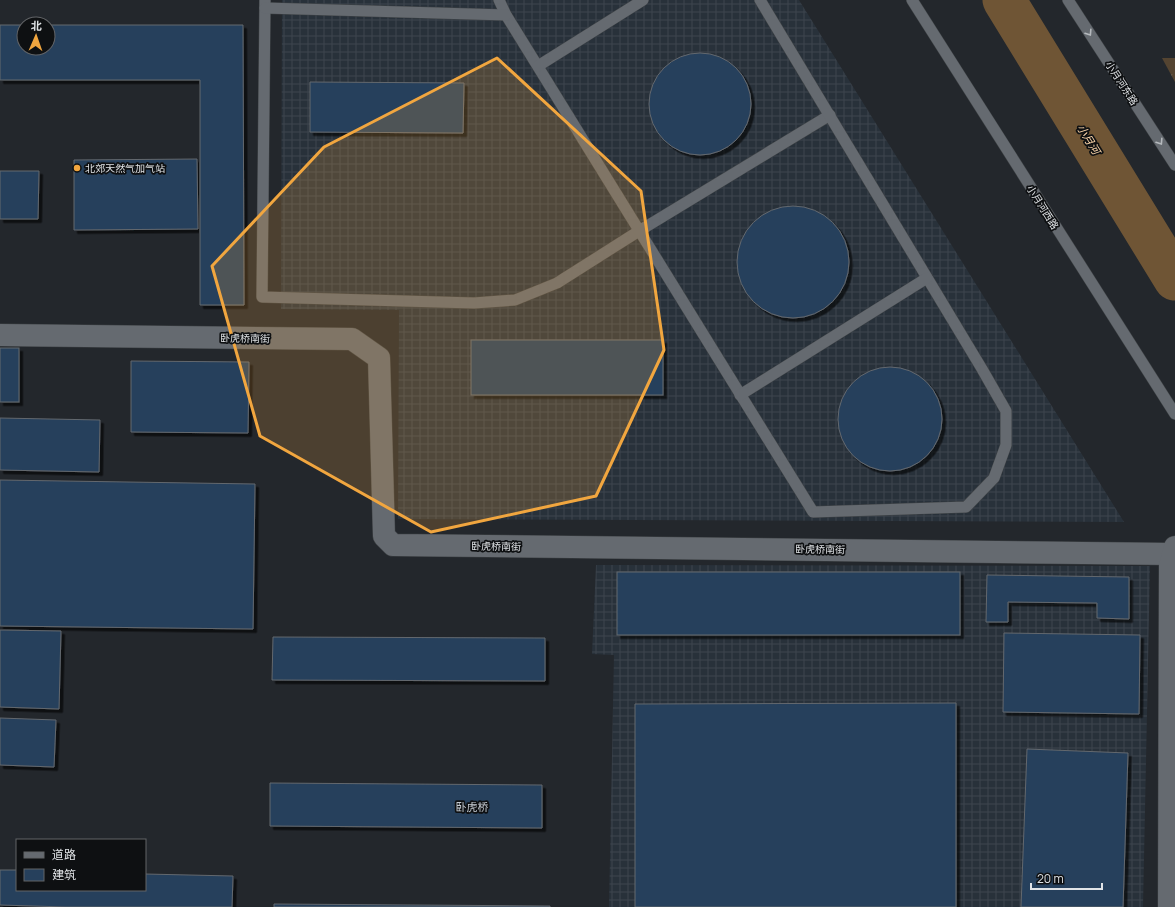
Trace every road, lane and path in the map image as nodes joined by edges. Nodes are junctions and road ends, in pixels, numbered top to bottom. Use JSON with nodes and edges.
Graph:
{"nodes":[{"id":1,"x":499,"y":0,"type":"edge"},
{"id":2,"x":643,"y":0,"type":"edge"},
{"id":3,"x":760,"y":0,"type":"edge"},
{"id":4,"x":912,"y":0,"type":"edge"},
{"id":5,"x":1068,"y":0,"type":"edge"},
{"id":6,"x":265,"y":4,"type":"edge"},
{"id":7,"x":506,"y":15,"type":"junction"},
{"id":8,"x":538,"y":66,"type":"junction"},
{"id":9,"x":830,"y":116,"type":"junction"},
{"id":10,"x":1175,"y":166,"type":"edge"},
{"id":11,"x":639,"y":231,"type":"junction"},
{"id":12,"x":927,"y":278,"type":"junction"},
{"id":13,"x":0,"y":335,"type":"edge"},
{"id":14,"x":740,"y":395,"type":"junction"},
{"id":15,"x":1175,"y":414,"type":"edge"},
{"id":16,"x":1174,"y":550,"type":"edge"},
{"id":17,"x":1169,"y":907,"type":"edge"}],
"edges":[{"from":1,"to":7,"type":"lane"},
{"from":2,"to":8,"type":"lane"},
{"from":3,"to":9,"type":"lane"},
{"from":4,"to":15,"type":"lane","name":"小月河西路"},
{"from":5,"to":10,"type":"lane","name":"小月河东路","one_way":true},
{"from":6,"to":7,"type":"lane"},
{"from":6,"to":11,"type":"lane"},
{"from":7,"to":8,"type":"lane"},
{"from":8,"to":11,"type":"lane"},
{"from":9,"to":11,"type":"lane"},
{"from":9,"to":12,"type":"lane"},
{"from":11,"to":14,"type":"lane"},
{"from":12,"to":14,"type":"lane"},
{"from":12,"to":14,"type":"lane"},
{"from":13,"to":16,"type":"street","name":"卧虎桥南街"},
{"from":16,"to":17,"type":"street"}]}
